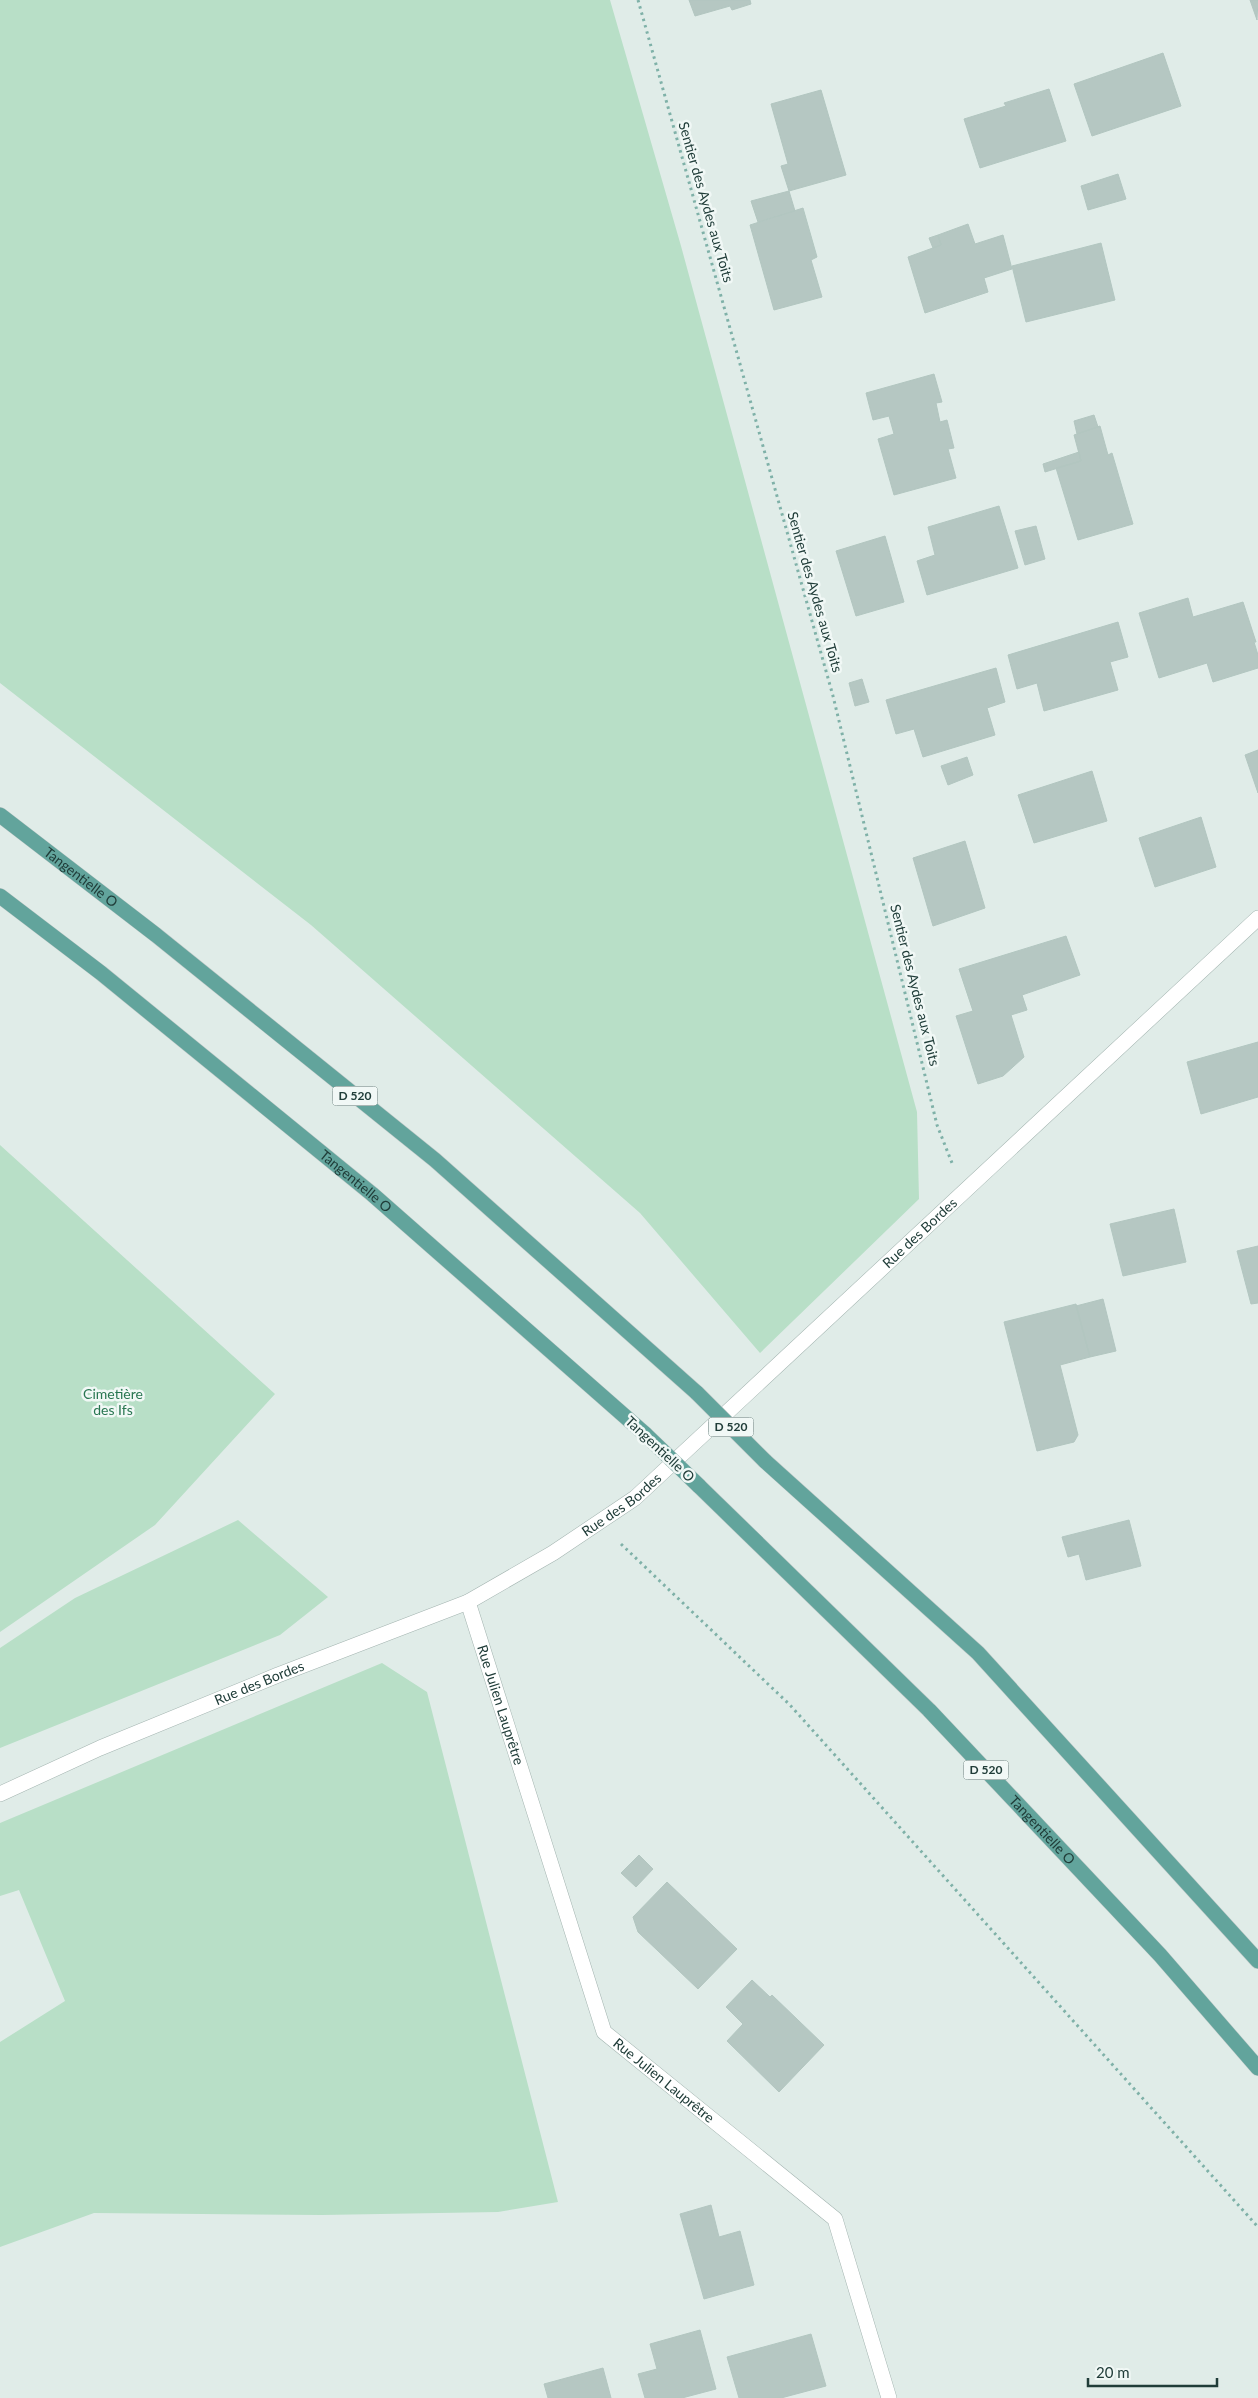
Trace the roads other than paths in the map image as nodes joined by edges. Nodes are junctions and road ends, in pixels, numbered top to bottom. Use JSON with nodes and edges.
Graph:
{"nodes":[{"id":1,"x":0,"y":815,"type":"edge"},
{"id":2,"x":0,"y":896,"type":"edge"},
{"id":3,"x":1258,"y":918,"type":"edge"},
{"id":4,"x":468,"y":1602,"type":"junction"},
{"id":5,"x":0,"y":1794,"type":"edge"},
{"id":6,"x":1258,"y":1961,"type":"edge"},
{"id":7,"x":1258,"y":2068,"type":"edge"},
{"id":8,"x":889,"y":2398,"type":"edge"}],
"edges":[{"from":1,"to":6,"type":"main road","name":"Tangentielle O","number":"D 520","bridge":true},
{"from":2,"to":7,"type":"main road","name":"Tangentielle O","number":"D 520","bridge":true},
{"from":3,"to":4,"type":"street","name":"Rue des Bordes"},
{"from":4,"to":5,"type":"street","name":"Rue des Bordes"},
{"from":4,"to":8,"type":"street","name":"Rue Julien Lauprêtre"}]}
